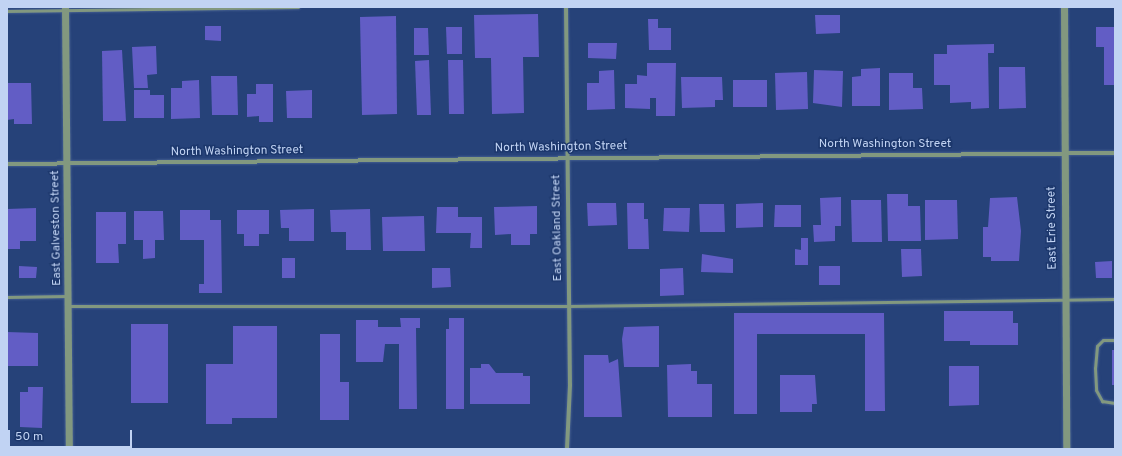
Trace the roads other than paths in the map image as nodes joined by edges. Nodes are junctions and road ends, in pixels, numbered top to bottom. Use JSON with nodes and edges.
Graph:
{"nodes":[{"id":1,"x":298,"y":7,"type":"edge"},
{"id":2,"x":566,"y":7,"type":"edge"},
{"id":3,"x":1064,"y":7,"type":"edge"},
{"id":4,"x":65,"y":8,"type":"edge"},
{"id":5,"x":7,"y":11,"type":"edge"},
{"id":6,"x":1115,"y":153,"type":"edge"},
{"id":7,"x":1063,"y":154,"type":"junction"},
{"id":8,"x":567,"y":158,"type":"junction"},
{"id":9,"x":7,"y":164,"type":"edge"},
{"id":10,"x":67,"y":164,"type":"junction"},
{"id":11,"x":69,"y":296,"type":"junction"},
{"id":12,"x":7,"y":297,"type":"edge"},
{"id":13,"x":1115,"y":299,"type":"edge"},
{"id":14,"x":1065,"y":300,"type":"junction"},
{"id":15,"x":69,"y":306,"type":"junction"},
{"id":16,"x":569,"y":306,"type":"junction"},
{"id":17,"x":1115,"y":340,"type":"edge"},
{"id":18,"x":1115,"y":403,"type":"edge"},
{"id":19,"x":69,"y":449,"type":"edge"},
{"id":20,"x":567,"y":449,"type":"edge"},
{"id":21,"x":1066,"y":449,"type":"edge"}],
"edges":[{"from":1,"to":4,"type":"lane"},
{"from":2,"to":8,"type":"street","name":"East Oakland Street"},
{"from":3,"to":7,"type":"street","name":"East Erie Street"},
{"from":4,"to":5,"type":"lane"},
{"from":4,"to":10,"type":"street","name":"East Galveston Street"},
{"from":6,"to":7,"type":"street","name":"North Washington Street"},
{"from":7,"to":8,"type":"street","name":"North Washington Street"},
{"from":7,"to":14,"type":"street","name":"East Erie Street"},
{"from":8,"to":10,"type":"street","name":"North Washington Street"},
{"from":8,"to":16,"type":"street","name":"East Oakland Street"},
{"from":9,"to":10,"type":"street","name":"North Washington Street"},
{"from":10,"to":11,"type":"street","name":"East Galveston Street"},
{"from":11,"to":12,"type":"lane"},
{"from":11,"to":15,"type":"street","name":"East Galveston Street"},
{"from":13,"to":14,"type":"lane"},
{"from":14,"to":16,"type":"lane"},
{"from":14,"to":21,"type":"street","name":"East Erie Street"},
{"from":15,"to":16,"type":"lane"},
{"from":15,"to":19,"type":"street","name":"East Galveston Street"},
{"from":16,"to":20,"type":"street","name":"East Oakland Street"},
{"from":17,"to":18,"type":"lane"}]}
